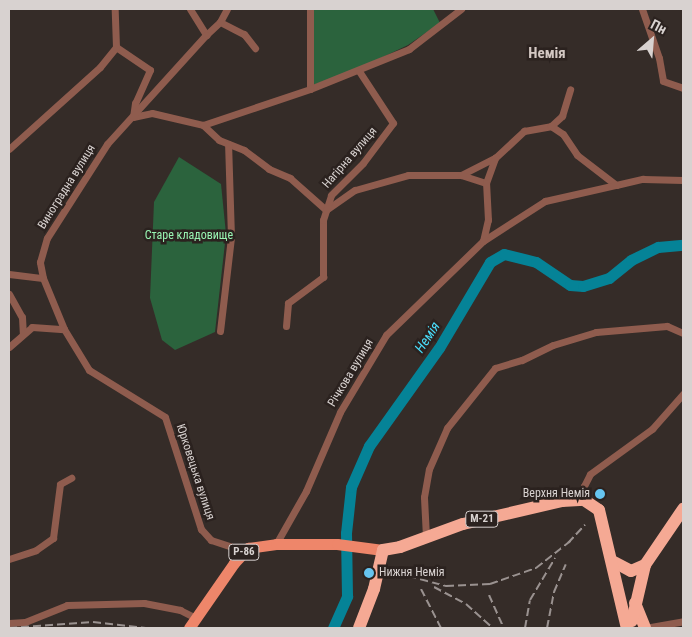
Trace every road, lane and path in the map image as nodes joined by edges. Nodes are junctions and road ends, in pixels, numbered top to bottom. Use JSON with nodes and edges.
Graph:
{"nodes":[{"id":1,"x":115,"y":9,"type":"edge"},
{"id":2,"x":190,"y":9,"type":"edge"},
{"id":3,"x":227,"y":9,"type":"edge"},
{"id":4,"x":310,"y":9,"type":"edge"},
{"id":5,"x":461,"y":9,"type":"edge"},
{"id":6,"x":642,"y":9,"type":"edge"},
{"id":7,"x":220,"y":22,"type":"junction"},
{"id":8,"x":206,"y":35,"type":"junction"},
{"id":9,"x":116,"y":47,"type":"junction"},
{"id":10,"x":255,"y":48,"type":"dead end"},
{"id":11,"x":359,"y":71,"type":"junction"},
{"id":12,"x":683,"y":88,"type":"edge"},
{"id":13,"x":310,"y":89,"type":"junction"},
{"id":14,"x":570,"y":89,"type":"dead end"},
{"id":15,"x":133,"y":117,"type":"junction"},
{"id":16,"x":203,"y":126,"type":"junction"},
{"id":17,"x":551,"y":126,"type":"junction"},
{"id":18,"x":228,"y":144,"type":"junction"},
{"id":19,"x":9,"y":149,"type":"edge"},
{"id":20,"x":495,"y":158,"type":"junction"},
{"id":21,"x":461,"y":175,"type":"junction"},
{"id":22,"x":683,"y":180,"type":"edge"},
{"id":23,"x":486,"y":183,"type":"junction"},
{"id":24,"x":616,"y":185,"type":"junction"},
{"id":25,"x":326,"y":210,"type":"junction"},
{"id":26,"x":483,"y":241,"type":"junction"},
{"id":27,"x":9,"y":274,"type":"edge"},
{"id":28,"x":42,"y":278,"type":"junction"},
{"id":29,"x":9,"y":294,"type":"edge"},
{"id":30,"x":286,"y":326,"type":"dead end"},
{"id":31,"x":64,"y":329,"type":"junction"},
{"id":32,"x":220,"y":331,"type":"dead end"},
{"id":33,"x":683,"y":333,"type":"edge"},
{"id":34,"x":23,"y":334,"type":"junction"},
{"id":35,"x":9,"y":347,"type":"edge"},
{"id":36,"x":683,"y":394,"type":"edge"},
{"id":37,"x":71,"y":478,"type":"dead end"},
{"id":38,"x":584,"y":500,"type":"junction"},
{"id":39,"x":683,"y":510,"type":"edge"},
{"id":40,"x":426,"y":537,"type":"junction"},
{"id":41,"x":276,"y":544,"type":"junction"},
{"id":42,"x":248,"y":548,"type":"junction"},
{"id":43,"x":384,"y":550,"type":"junction"},
{"id":44,"x":9,"y":559,"type":"edge"},
{"id":45,"x":614,"y":562,"type":"junction"},
{"id":46,"x":645,"y":565,"type":"junction"},
{"id":47,"x":196,"y":618,"type":"junction"},
{"id":48,"x":636,"y":621,"type":"edge"},
{"id":49,"x":683,"y":621,"type":"edge"},
{"id":50,"x":9,"y":623,"type":"edge"},
{"id":51,"x":189,"y":628,"type":"edge"},
{"id":52,"x":358,"y":628,"type":"edge"}],
"edges":[{"from":1,"to":9,"type":"street"},
{"from":2,"to":8,"type":"street"},
{"from":3,"to":7,"type":"street","name":"Виноградна вулиця"},
{"from":4,"to":13,"type":"street"},
{"from":5,"to":11,"type":"street"},
{"from":6,"to":12,"type":"street"},
{"from":7,"to":8,"type":"street","name":"Виноградна вулиця"},
{"from":7,"to":10,"type":"street"},
{"from":8,"to":15,"type":"street","name":"Виноградна вулиця"},
{"from":9,"to":15,"type":"street","name":"Виноградна вулиця"},
{"from":9,"to":19,"type":"street"},
{"from":11,"to":13,"type":"street"},
{"from":11,"to":25,"type":"street","name":"Нагірна вулиця"},
{"from":13,"to":16,"type":"street"},
{"from":14,"to":17,"type":"street"},
{"from":15,"to":16,"type":"street"},
{"from":15,"to":28,"type":"street","name":"Виноградна вулиця"},
{"from":16,"to":18,"type":"street","name":"Нагірна вулиця"},
{"from":17,"to":20,"type":"street","name":"Нагірна вулиця"},
{"from":17,"to":24,"type":"street"},
{"from":18,"to":25,"type":"street","name":"Нагірна вулиця"},
{"from":18,"to":32,"type":"street"},
{"from":20,"to":21,"type":"street","name":"Нагірна вулиця"},
{"from":20,"to":23,"type":"street"},
{"from":21,"to":23,"type":"street"},
{"from":21,"to":25,"type":"street","name":"Нагірна вулиця"},
{"from":22,"to":24,"type":"street","name":"Річкова вулиця"},
{"from":23,"to":26,"type":"street"},
{"from":24,"to":26,"type":"street","name":"Річкова вулиця"},
{"from":25,"to":30,"type":"street","name":"Нагірна вулиця"},
{"from":26,"to":41,"type":"street","name":"Річкова вулиця"},
{"from":27,"to":28,"type":"street"},
{"from":28,"to":31,"type":"street","name":"Юрковецька вулиця"},
{"from":29,"to":34,"type":"street"},
{"from":31,"to":34,"type":"street"},
{"from":31,"to":42,"type":"street","name":"Юрковецька вулиця"},
{"from":33,"to":40,"type":"street"},
{"from":34,"to":35,"type":"street"},
{"from":36,"to":38,"type":"street"},
{"from":37,"to":44,"type":"street"},
{"from":38,"to":40,"type":"highway","number":"М-21"},
{"from":38,"to":45,"type":"highway"},
{"from":39,"to":46,"type":"highway"},
{"from":40,"to":43,"type":"highway","number":"М-21"},
{"from":41,"to":42,"type":"main road","number":"Р-86"},
{"from":41,"to":43,"type":"main road","number":"Р-86"},
{"from":42,"to":47,"type":"main road","number":"Р-86"},
{"from":43,"to":52,"type":"highway"},
{"from":45,"to":46,"type":"highway"},
{"from":45,"to":48,"type":"highway"},
{"from":46,"to":48,"type":"highway"},
{"from":47,"to":50,"type":"street"},
{"from":47,"to":51,"type":"main road","number":"Р-86"},
{"from":48,"to":49,"type":"street"}]}
